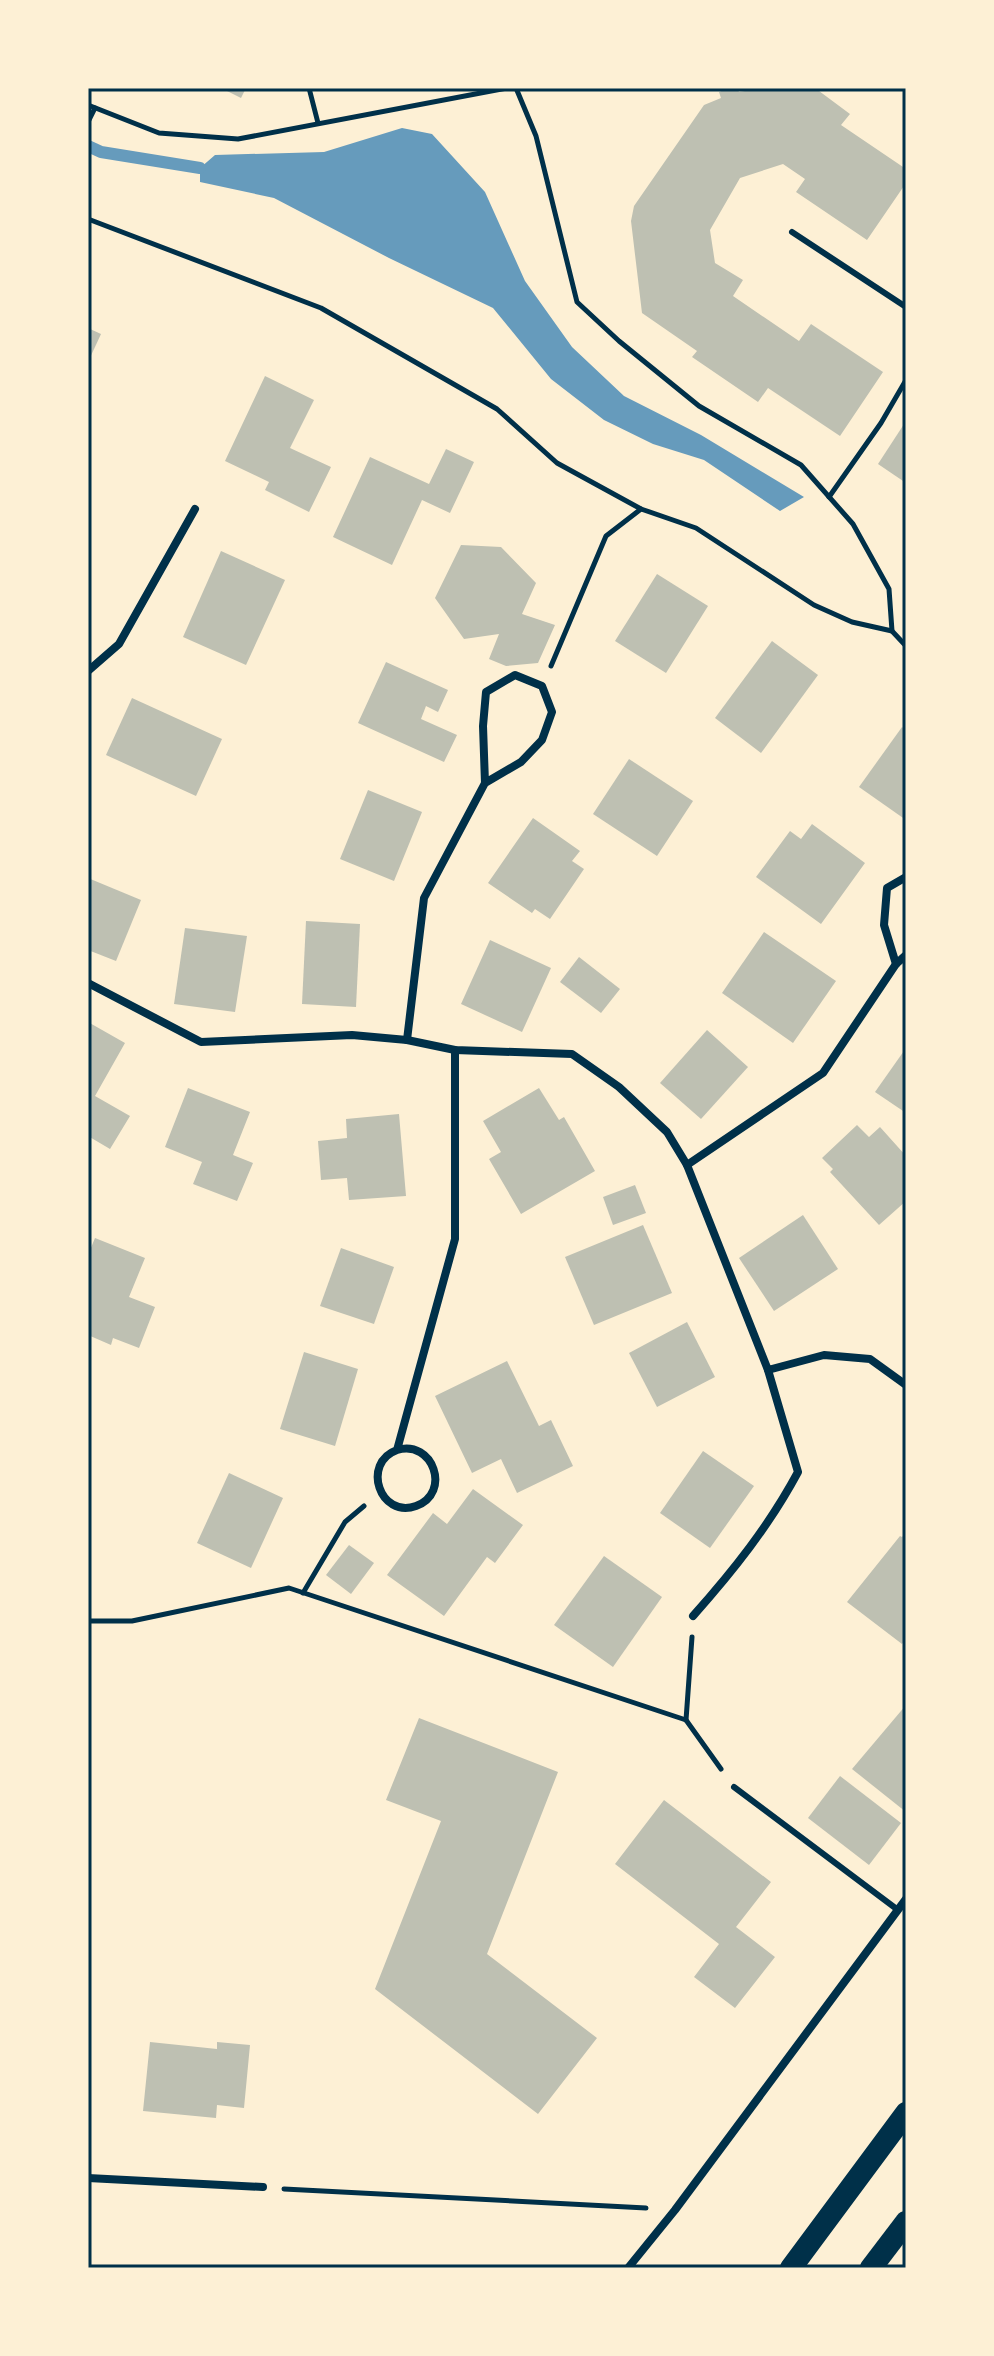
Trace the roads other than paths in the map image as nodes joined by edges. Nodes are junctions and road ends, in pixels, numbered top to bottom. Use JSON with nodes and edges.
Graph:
{"nodes":[{"id":1,"x":792,"y":232,"type":"dead end"},
{"id":2,"x":906,"y":307,"type":"edge"},
{"id":3,"x":195,"y":509,"type":"dead end"},
{"id":4,"x":88,"y":671,"type":"edge"},
{"id":5,"x":485,"y":783,"type":"junction"},
{"id":6,"x":906,"y":877,"type":"edge"},
{"id":7,"x":906,"y":955,"type":"edge"},
{"id":8,"x":896,"y":964,"type":"junction"},
{"id":9,"x":88,"y":983,"type":"edge"},
{"id":10,"x":407,"y":1040,"type":"junction"},
{"id":11,"x":455,"y":1050,"type":"junction"},
{"id":12,"x":687,"y":1165,"type":"junction"},
{"id":13,"x":768,"y":1370,"type":"junction"},
{"id":14,"x":906,"y":1385,"type":"edge"},
{"id":15,"x":397,"y":1450,"type":"junction"},
{"id":16,"x":693,"y":1616,"type":"road end"},
{"id":17,"x":734,"y":1787,"type":"road end"},
{"id":18,"x":906,"y":1899,"type":"edge"},
{"id":19,"x":898,"y":1910,"type":"junction"},
{"id":20,"x":906,"y":2113,"type":"edge"},
{"id":21,"x":88,"y":2178,"type":"edge"},
{"id":22,"x":263,"y":2187,"type":"road end"},
{"id":23,"x":906,"y":2222,"type":"edge"},
{"id":24,"x":628,"y":2268,"type":"edge"},
{"id":25,"x":791,"y":2268,"type":"edge"},
{"id":26,"x":871,"y":2268,"type":"edge"}],
"edges":[{"from":1,"to":2,"type":"lane"},
{"from":3,"to":4,"type":"street"},
{"from":5,"to":5,"type":"street"},
{"from":5,"to":10,"type":"street"},
{"from":6,"to":8,"type":"street"},
{"from":7,"to":8,"type":"street"},
{"from":8,"to":12,"type":"street"},
{"from":9,"to":10,"type":"street"},
{"from":10,"to":11,"type":"street"},
{"from":11,"to":12,"type":"street"},
{"from":11,"to":15,"type":"street"},
{"from":12,"to":13,"type":"street"},
{"from":13,"to":14,"type":"street"},
{"from":13,"to":16,"type":"street"},
{"from":15,"to":15,"type":"street"},
{"from":17,"to":19,"type":"lane"},
{"from":18,"to":19,"type":"street"},
{"from":19,"to":24,"type":"street"},
{"from":20,"to":25,"type":"highway"},
{"from":21,"to":22,"type":"street"},
{"from":23,"to":26,"type":"highway"}]}
